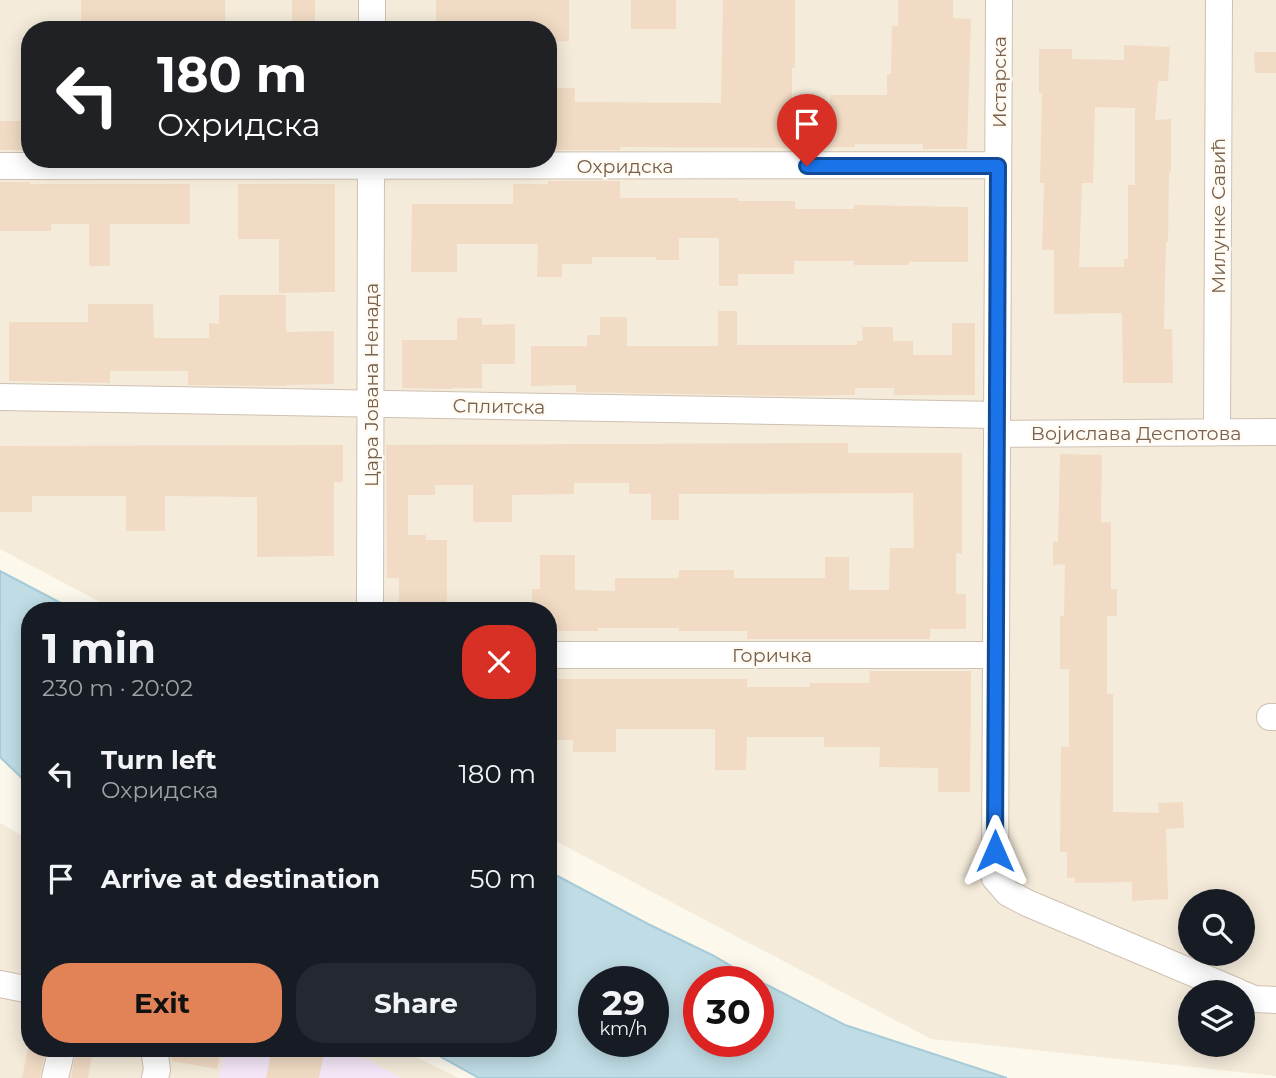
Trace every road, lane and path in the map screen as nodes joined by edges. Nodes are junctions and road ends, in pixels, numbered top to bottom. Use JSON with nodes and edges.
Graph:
{"nodes":[{"id":1,"x":372,"y":0,"type":"edge"},
{"id":2,"x":999,"y":0,"type":"edge"},
{"id":3,"x":1219,"y":0,"type":"edge"},
{"id":4,"x":372,"y":21,"type":"edge"},
{"id":5,"x":557,"y":163,"type":"edge"},
{"id":6,"x":0,"y":166,"type":"edge"},
{"id":7,"x":21,"y":166,"type":"edge"},
{"id":8,"x":998,"y":166,"type":"junction"},
{"id":9,"x":371,"y":168,"type":"edge"},
{"id":10,"x":0,"y":397,"type":"edge"},
{"id":11,"x":370,"y":404,"type":"junction"},
{"id":12,"x":997,"y":425,"type":"junction"},
{"id":13,"x":1217,"y":432,"type":"junction"},
{"id":14,"x":1276,"y":432,"type":"edge"},
{"id":15,"x":370,"y":602,"type":"edge"},
{"id":16,"x":557,"y":655,"type":"edge"},
{"id":17,"x":996,"y":655,"type":"junction"},
{"id":18,"x":1209,"y":980,"type":"edge"},
{"id":19,"x":0,"y":984,"type":"edge"},
{"id":20,"x":21,"y":988,"type":"edge"},
{"id":21,"x":1255,"y":999,"type":"edge"},
{"id":22,"x":1276,"y":1000,"type":"edge"},
{"id":23,"x":60,"y":1057,"type":"edge"},
{"id":24,"x":155,"y":1057,"type":"edge"},
{"id":25,"x":55,"y":1078,"type":"edge"},
{"id":26,"x":155,"y":1078,"type":"edge"}],
"edges":[{"from":1,"to":4,"type":"street"},
{"from":2,"to":8,"type":"street","name":"Истарска"},
{"from":3,"to":13,"type":"street","name":"Милунке Савић"},
{"from":5,"to":8,"type":"street","name":"Охридска"},
{"from":6,"to":7,"type":"street","name":"Охридска"},
{"from":8,"to":12,"type":"street","name":"Истарска"},
{"from":9,"to":11,"type":"street","name":"Цара Јована Ненада"},
{"from":10,"to":11,"type":"street","name":"Сплитска"},
{"from":11,"to":12,"type":"street","name":"Сплитска"},
{"from":11,"to":15,"type":"street","name":"Цара Јована Ненада"},
{"from":12,"to":13,"type":"street","name":"Војислава Деспотова"},
{"from":12,"to":17,"type":"street","name":"Истарска"},
{"from":13,"to":14,"type":"street","name":"Војислава Деспотова"},
{"from":16,"to":17,"type":"street","name":"Горичка"},
{"from":17,"to":18,"type":"street","name":"Истарска"},
{"from":19,"to":20,"type":"street"},
{"from":21,"to":22,"type":"street"},
{"from":23,"to":25,"type":"street"},
{"from":24,"to":26,"type":"street"}]}
